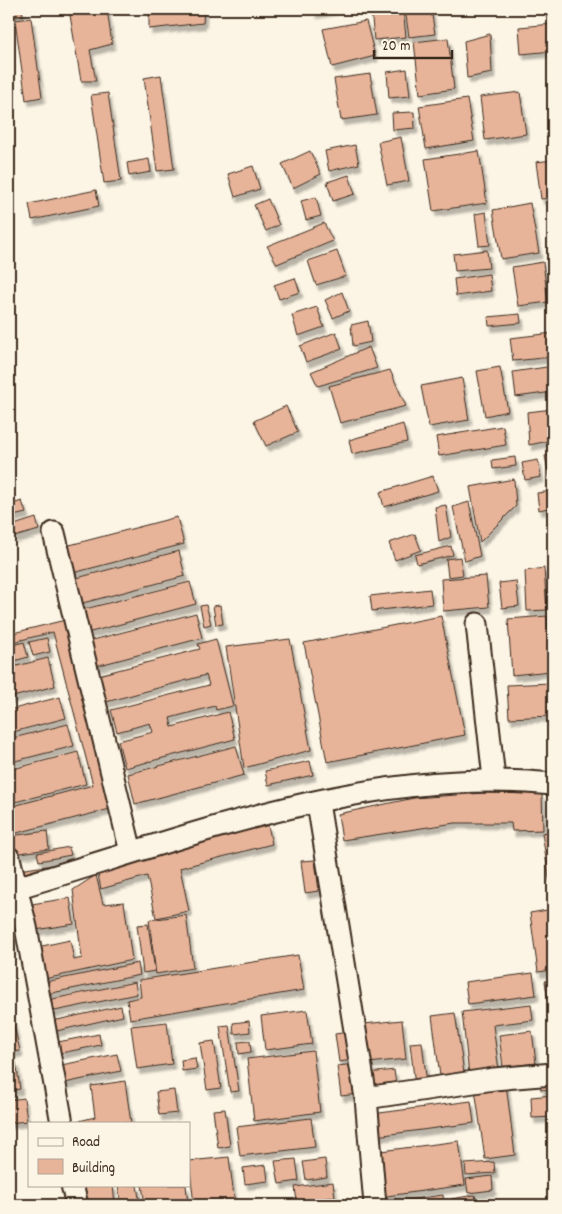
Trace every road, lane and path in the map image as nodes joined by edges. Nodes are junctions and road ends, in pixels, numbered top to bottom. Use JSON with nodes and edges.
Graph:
{"nodes":[{"id":1,"x":54,"y":533,"type":"dead end"},
{"id":2,"x":477,"y":624,"type":"dead end"},
{"id":3,"x":494,"y":779,"type":"junction"},
{"id":4,"x":553,"y":784,"type":"edge"},
{"id":5,"x":318,"y":803,"type":"junction"},
{"id":6,"x":130,"y":852,"type":"junction"},
{"id":7,"x":9,"y":858,"type":"edge"},
{"id":8,"x":13,"y":889,"type":"edge"},
{"id":9,"x":553,"y":1074,"type":"edge"},
{"id":10,"x":366,"y":1098,"type":"junction"},
{"id":11,"x":62,"y":1122,"type":"edge"},
{"id":12,"x":72,"y":1186,"type":"edge"},
{"id":13,"x":76,"y":1205,"type":"edge"},
{"id":14,"x":375,"y":1205,"type":"edge"}],
"edges":[{"from":1,"to":6,"type":"street"},
{"from":2,"to":3,"type":"street"},
{"from":3,"to":4,"type":"street"},
{"from":3,"to":5,"type":"street"},
{"from":5,"to":6,"type":"street"},
{"from":5,"to":10,"type":"street"},
{"from":6,"to":8,"type":"street"},
{"from":7,"to":8,"type":"street"},
{"from":8,"to":11,"type":"street"},
{"from":9,"to":10,"type":"street"},
{"from":10,"to":14,"type":"street"},
{"from":12,"to":13,"type":"street"}]}
